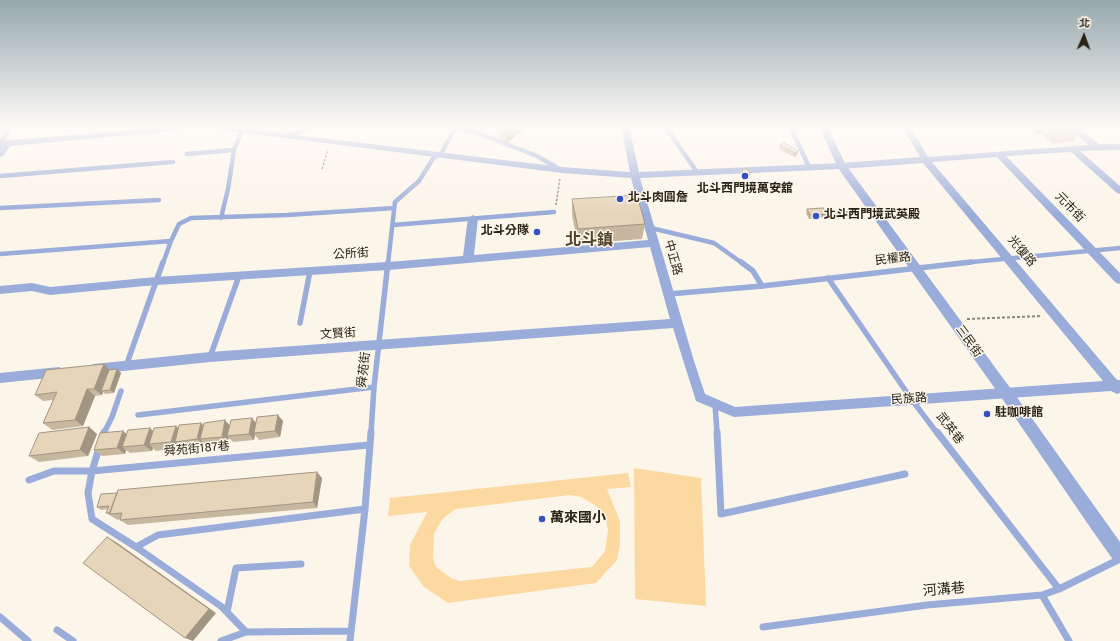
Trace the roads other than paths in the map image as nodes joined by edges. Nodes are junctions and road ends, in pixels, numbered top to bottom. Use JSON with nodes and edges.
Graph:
{"nodes":[{"id":1,"x":233,"y":156,"type":"edge"},
{"id":2,"x":437,"y":156,"type":"edge"},
{"id":3,"x":455,"y":156,"type":"edge"},
{"id":4,"x":537,"y":156,"type":"edge"},
{"id":5,"x":631,"y":156,"type":"edge"},
{"id":6,"x":686,"y":156,"type":"edge"},
{"id":7,"x":804,"y":156,"type":"edge"},
{"id":8,"x":836,"y":156,"type":"edge"},
{"id":9,"x":924,"y":156,"type":"edge"},
{"id":10,"x":976,"y":156,"type":"edge"},
{"id":11,"x":1001,"y":156,"type":"edge"},
{"id":12,"x":1080,"y":156,"type":"edge"},
{"id":13,"x":926,"y":160,"type":"junction"},
{"id":14,"x":173,"y":162,"type":"dead end"},
{"id":15,"x":841,"y":166,"type":"junction"},
{"id":16,"x":809,"y":167,"type":"junction"},
{"id":17,"x":562,"y":170,"type":"junction"},
{"id":18,"x":697,"y":172,"type":"junction"},
{"id":19,"x":635,"y":175,"type":"junction"},
{"id":20,"x":0,"y":176,"type":"edge"},
{"id":21,"x":1120,"y":191,"type":"edge"},
{"id":22,"x":159,"y":200,"type":"dead end"},
{"id":23,"x":0,"y":208,"type":"edge"},
{"id":24,"x":394,"y":208,"type":"junction"},
{"id":25,"x":874,"y":211,"type":"junction"},
{"id":26,"x":554,"y":212,"type":"road end"},
{"id":27,"x":827,"y":215,"type":"edge"},
{"id":28,"x":221,"y":218,"type":"junction"},
{"id":29,"x":473,"y":218,"type":"junction"},
{"id":30,"x":393,"y":225,"type":"junction"},
{"id":31,"x":651,"y":228,"type":"junction"},
{"id":32,"x":171,"y":241,"type":"junction"},
{"id":33,"x":654,"y":243,"type":"junction"},
{"id":34,"x":1120,"y":248,"type":"edge"},
{"id":35,"x":1092,"y":250,"type":"junction"},
{"id":36,"x":0,"y":254,"type":"edge"},
{"id":37,"x":468,"y":259,"type":"junction"},
{"id":38,"x":1009,"y":259,"type":"junction"},
{"id":39,"x":388,"y":266,"type":"junction"},
{"id":40,"x":914,"y":268,"type":"junction"},
{"id":41,"x":310,"y":271,"type":"junction"},
{"id":42,"x":239,"y":276,"type":"junction"},
{"id":43,"x":828,"y":278,"type":"junction"},
{"id":44,"x":1120,"y":280,"type":"edge"},
{"id":45,"x":156,"y":281,"type":"junction"},
{"id":46,"x":762,"y":286,"type":"junction"},
{"id":47,"x":0,"y":290,"type":"edge"},
{"id":48,"x":669,"y":294,"type":"junction"},
{"id":49,"x":300,"y":323,"type":"dead end"},
{"id":50,"x":677,"y":323,"type":"junction"},
{"id":51,"x":379,"y":346,"type":"junction"},
{"id":52,"x":210,"y":357,"type":"junction"},
{"id":53,"x":126,"y":366,"type":"junction"},
{"id":54,"x":86,"y":370,"type":"edge"},
{"id":55,"x":71,"y":371,"type":"edge"},
{"id":56,"x":0,"y":378,"type":"edge"},
{"id":57,"x":374,"y":387,"type":"junction"},
{"id":58,"x":1118,"y":388,"type":"edge"},
{"id":59,"x":121,"y":391,"type":"dead end"},
{"id":60,"x":1006,"y":393,"type":"junction"},
{"id":61,"x":700,"y":396,"type":"joint"},
{"id":62,"x":912,"y":400,"type":"junction"},
{"id":63,"x":715,"y":403,"type":"junction"},
{"id":64,"x":138,"y":415,"type":"dead end"},
{"id":65,"x":369,"y":445,"type":"junction"},
{"id":66,"x":92,"y":471,"type":"junction"},
{"id":67,"x":905,"y":474,"type":"dead end"},
{"id":68,"x":29,"y":480,"type":"dead end"},
{"id":69,"x":365,"y":509,"type":"junction"},
{"id":70,"x":136,"y":547,"type":"junction"},
{"id":71,"x":1120,"y":555,"type":"edge"},
{"id":72,"x":1120,"y":559,"type":"edge"},
{"id":73,"x":301,"y":564,"type":"dead end"},
{"id":74,"x":1059,"y":589,"type":"junction"},
{"id":75,"x":1042,"y":595,"type":"junction"},
{"id":76,"x":228,"y":612,"type":"junction"},
{"id":77,"x":0,"y":617,"type":"edge"},
{"id":78,"x":763,"y":627,"type":"dead end"},
{"id":79,"x":57,"y":630,"type":"dead end"},
{"id":80,"x":351,"y":631,"type":"junction"},
{"id":81,"x":246,"y":632,"type":"junction"},
{"id":82,"x":28,"y":641,"type":"edge"},
{"id":83,"x":74,"y":641,"type":"edge"},
{"id":84,"x":220,"y":641,"type":"edge"},
{"id":85,"x":350,"y":641,"type":"edge"},
{"id":86,"x":1069,"y":641,"type":"edge"}],
"edges":[{"from":1,"to":28,"type":"lane"},
{"from":2,"to":24,"type":"lane"},
{"from":3,"to":17,"type":"street"},
{"from":4,"to":17,"type":"lane"},
{"from":5,"to":19,"type":"street","name":"中正路"},
{"from":6,"to":18,"type":"lane"},
{"from":7,"to":16,"type":"lane"},
{"from":8,"to":15,"type":"street","name":"三民街"},
{"from":9,"to":13,"type":"street","name":"光復路"},
{"from":10,"to":13,"type":"street"},
{"from":11,"to":35,"type":"street","name":"元市街"},
{"from":12,"to":21,"type":"street"},
{"from":13,"to":15,"type":"street"},
{"from":13,"to":38,"type":"street","name":"光復路"},
{"from":14,"to":20,"type":"lane"},
{"from":15,"to":16,"type":"street"},
{"from":15,"to":25,"type":"street","name":"三民街"},
{"from":16,"to":18,"type":"street"},
{"from":17,"to":19,"type":"street"},
{"from":18,"to":19,"type":"street"},
{"from":19,"to":31,"type":"street","name":"中正路"},
{"from":22,"to":23,"type":"lane"},
{"from":24,"to":28,"type":"lane"},
{"from":24,"to":30,"type":"lane","name":"舜苑街"},
{"from":25,"to":27,"type":"lane"},
{"from":25,"to":40,"type":"street","name":"三民街"},
{"from":26,"to":29,"type":"lane"},
{"from":28,"to":32,"type":"lane"},
{"from":29,"to":30,"type":"lane"},
{"from":29,"to":37,"type":"street"},
{"from":30,"to":39,"type":"lane","name":"舜苑街"},
{"from":31,"to":33,"type":"street","name":"中正路"},
{"from":31,"to":46,"type":"lane"},
{"from":32,"to":36,"type":"lane"},
{"from":32,"to":45,"type":"lane"},
{"from":33,"to":37,"type":"street","name":"公所街"},
{"from":33,"to":48,"type":"street","name":"中正路"},
{"from":34,"to":35,"type":"lane","name":"民權路"},
{"from":35,"to":38,"type":"lane","name":"民權路"},
{"from":35,"to":44,"type":"street","name":"元市街"},
{"from":37,"to":39,"type":"street","name":"公所街"},
{"from":38,"to":40,"type":"lane","name":"民權路"},
{"from":38,"to":58,"type":"street","name":"光復路"},
{"from":39,"to":41,"type":"street","name":"公所街"},
{"from":39,"to":51,"type":"lane","name":"舜苑街"},
{"from":40,"to":43,"type":"lane","name":"民權路"},
{"from":40,"to":60,"type":"street","name":"三民街"},
{"from":41,"to":42,"type":"street","name":"公所街"},
{"from":41,"to":49,"type":"lane"},
{"from":42,"to":45,"type":"street","name":"公所街"},
{"from":42,"to":52,"type":"lane"},
{"from":43,"to":46,"type":"lane","name":"民權路"},
{"from":43,"to":62,"type":"lane","name":"武英巷"},
{"from":45,"to":47,"type":"street","name":"公所街"},
{"from":45,"to":53,"type":"lane"},
{"from":46,"to":48,"type":"lane","name":"民權路"},
{"from":48,"to":50,"type":"street","name":"中正路"},
{"from":50,"to":51,"type":"street","name":"文賢街"},
{"from":50,"to":61,"type":"street","name":"中正路"},
{"from":51,"to":52,"type":"street","name":"文賢街"},
{"from":51,"to":57,"type":"lane","name":"舜苑街"},
{"from":52,"to":53,"type":"street","name":"文賢街"},
{"from":53,"to":54,"type":"street","name":"文賢街"},
{"from":55,"to":56,"type":"street"},
{"from":57,"to":64,"type":"lane"},
{"from":57,"to":65,"type":"lane","name":"舜苑街"},
{"from":58,"to":60,"type":"street","name":"民族路"},
{"from":59,"to":66,"type":"lane"},
{"from":60,"to":62,"type":"street","name":"民族路"},
{"from":60,"to":71,"type":"street","name":"三民街"},
{"from":61,"to":63,"type":"street","name":"民族路"},
{"from":62,"to":63,"type":"street","name":"民族路"},
{"from":62,"to":74,"type":"lane","name":"武英巷"},
{"from":63,"to":67,"type":"lane"},
{"from":65,"to":66,"type":"lane","name":"舜苑街187巷"},
{"from":65,"to":69,"type":"lane","name":"舜苑街"},
{"from":66,"to":68,"type":"lane","name":"舜苑街187巷"},
{"from":66,"to":70,"type":"lane"},
{"from":69,"to":70,"type":"lane"},
{"from":69,"to":80,"type":"lane","name":"舜苑街"},
{"from":70,"to":76,"type":"lane"},
{"from":72,"to":74,"type":"lane","name":"河溝巷"},
{"from":73,"to":76,"type":"lane"},
{"from":74,"to":75,"type":"lane","name":"河溝巷"},
{"from":75,"to":78,"type":"lane","name":"河溝巷"},
{"from":75,"to":86,"type":"lane"},
{"from":76,"to":81,"type":"lane"},
{"from":77,"to":82,"type":"lane"},
{"from":79,"to":83,"type":"lane"},
{"from":80,"to":81,"type":"lane"},
{"from":80,"to":85,"type":"lane","name":"舜苑街"},
{"from":81,"to":84,"type":"lane"}]}
